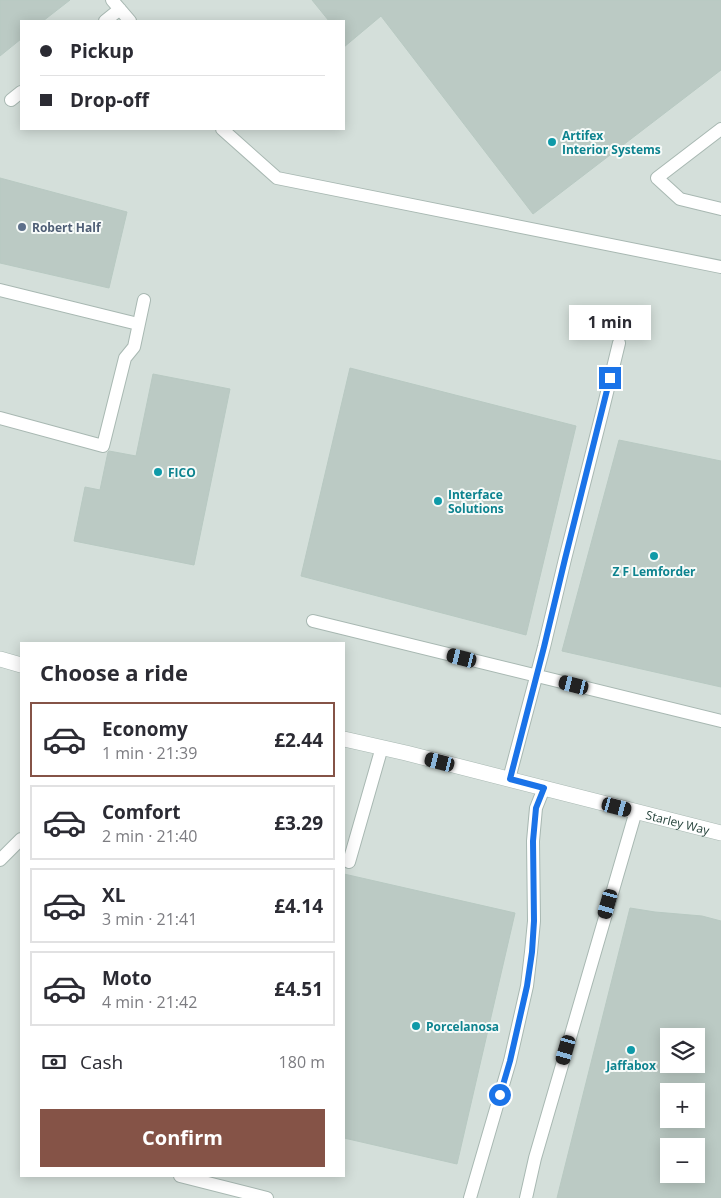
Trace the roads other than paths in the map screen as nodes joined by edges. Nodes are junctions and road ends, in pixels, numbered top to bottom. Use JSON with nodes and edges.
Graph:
{"nodes":[{"id":1,"x":116,"y":5,"type":"edge"},
{"id":2,"x":106,"y":20,"type":"edge"},
{"id":3,"x":129,"y":20,"type":"edge"},
{"id":4,"x":20,"y":93,"type":"edge"},
{"id":5,"x":11,"y":100,"type":"dead end"},
{"id":6,"x":721,"y":129,"type":"edge"},
{"id":7,"x":223,"y":130,"type":"edge"},
{"id":8,"x":721,"y":209,"type":"edge"},
{"id":9,"x":721,"y":267,"type":"edge"},
{"id":10,"x":0,"y":290,"type":"edge"},
{"id":11,"x":144,"y":300,"type":"dead end"},
{"id":12,"x":138,"y":324,"type":"junction"},
{"id":13,"x":619,"y":343,"type":"dead end"},
{"id":14,"x":0,"y":418,"type":"edge"},
{"id":15,"x":313,"y":621,"type":"dead end"},
{"id":16,"x":0,"y":659,"type":"edge"},
{"id":17,"x":20,"y":665,"type":"edge"},
{"id":18,"x":536,"y":676,"type":"junction"},
{"id":19,"x":721,"y":721,"type":"edge"},
{"id":20,"x":345,"y":738,"type":"edge"},
{"id":21,"x":382,"y":747,"type":"junction"},
{"id":22,"x":510,"y":779,"type":"junction"},
{"id":23,"x":544,"y":788,"type":"junction"},
{"id":24,"x":636,"y":811,"type":"junction"},
{"id":25,"x":721,"y":834,"type":"edge"},
{"id":26,"x":20,"y":840,"type":"edge"},
{"id":27,"x":0,"y":860,"type":"edge"},
{"id":28,"x":349,"y":862,"type":"dead end"},
{"id":29,"x":184,"y":1177,"type":"edge"},
{"id":30,"x":267,"y":1198,"type":"edge"},
{"id":31,"x":470,"y":1198,"type":"edge"},
{"id":32,"x":526,"y":1198,"type":"edge"}],
"edges":[{"from":1,"to":2,"type":"lane"},
{"from":1,"to":3,"type":"lane"},
{"from":4,"to":5,"type":"lane"},
{"from":6,"to":8,"type":"lane"},
{"from":7,"to":9,"type":"lane"},
{"from":10,"to":12,"type":"lane"},
{"from":11,"to":12,"type":"lane"},
{"from":12,"to":14,"type":"lane"},
{"from":13,"to":18,"type":"lane"},
{"from":15,"to":18,"type":"lane"},
{"from":16,"to":17,"type":"street"},
{"from":18,"to":19,"type":"lane"},
{"from":18,"to":22,"type":"lane"},
{"from":20,"to":21,"type":"street","name":"Starley Way"},
{"from":21,"to":22,"type":"street","name":"Starley Way"},
{"from":21,"to":28,"type":"lane"},
{"from":22,"to":23,"type":"street","name":"Starley Way"},
{"from":23,"to":24,"type":"street","name":"Starley Way"},
{"from":23,"to":31,"type":"lane"},
{"from":24,"to":25,"type":"street","name":"Starley Way"},
{"from":24,"to":32,"type":"lane"},
{"from":26,"to":27,"type":"lane"},
{"from":29,"to":30,"type":"lane"}]}
